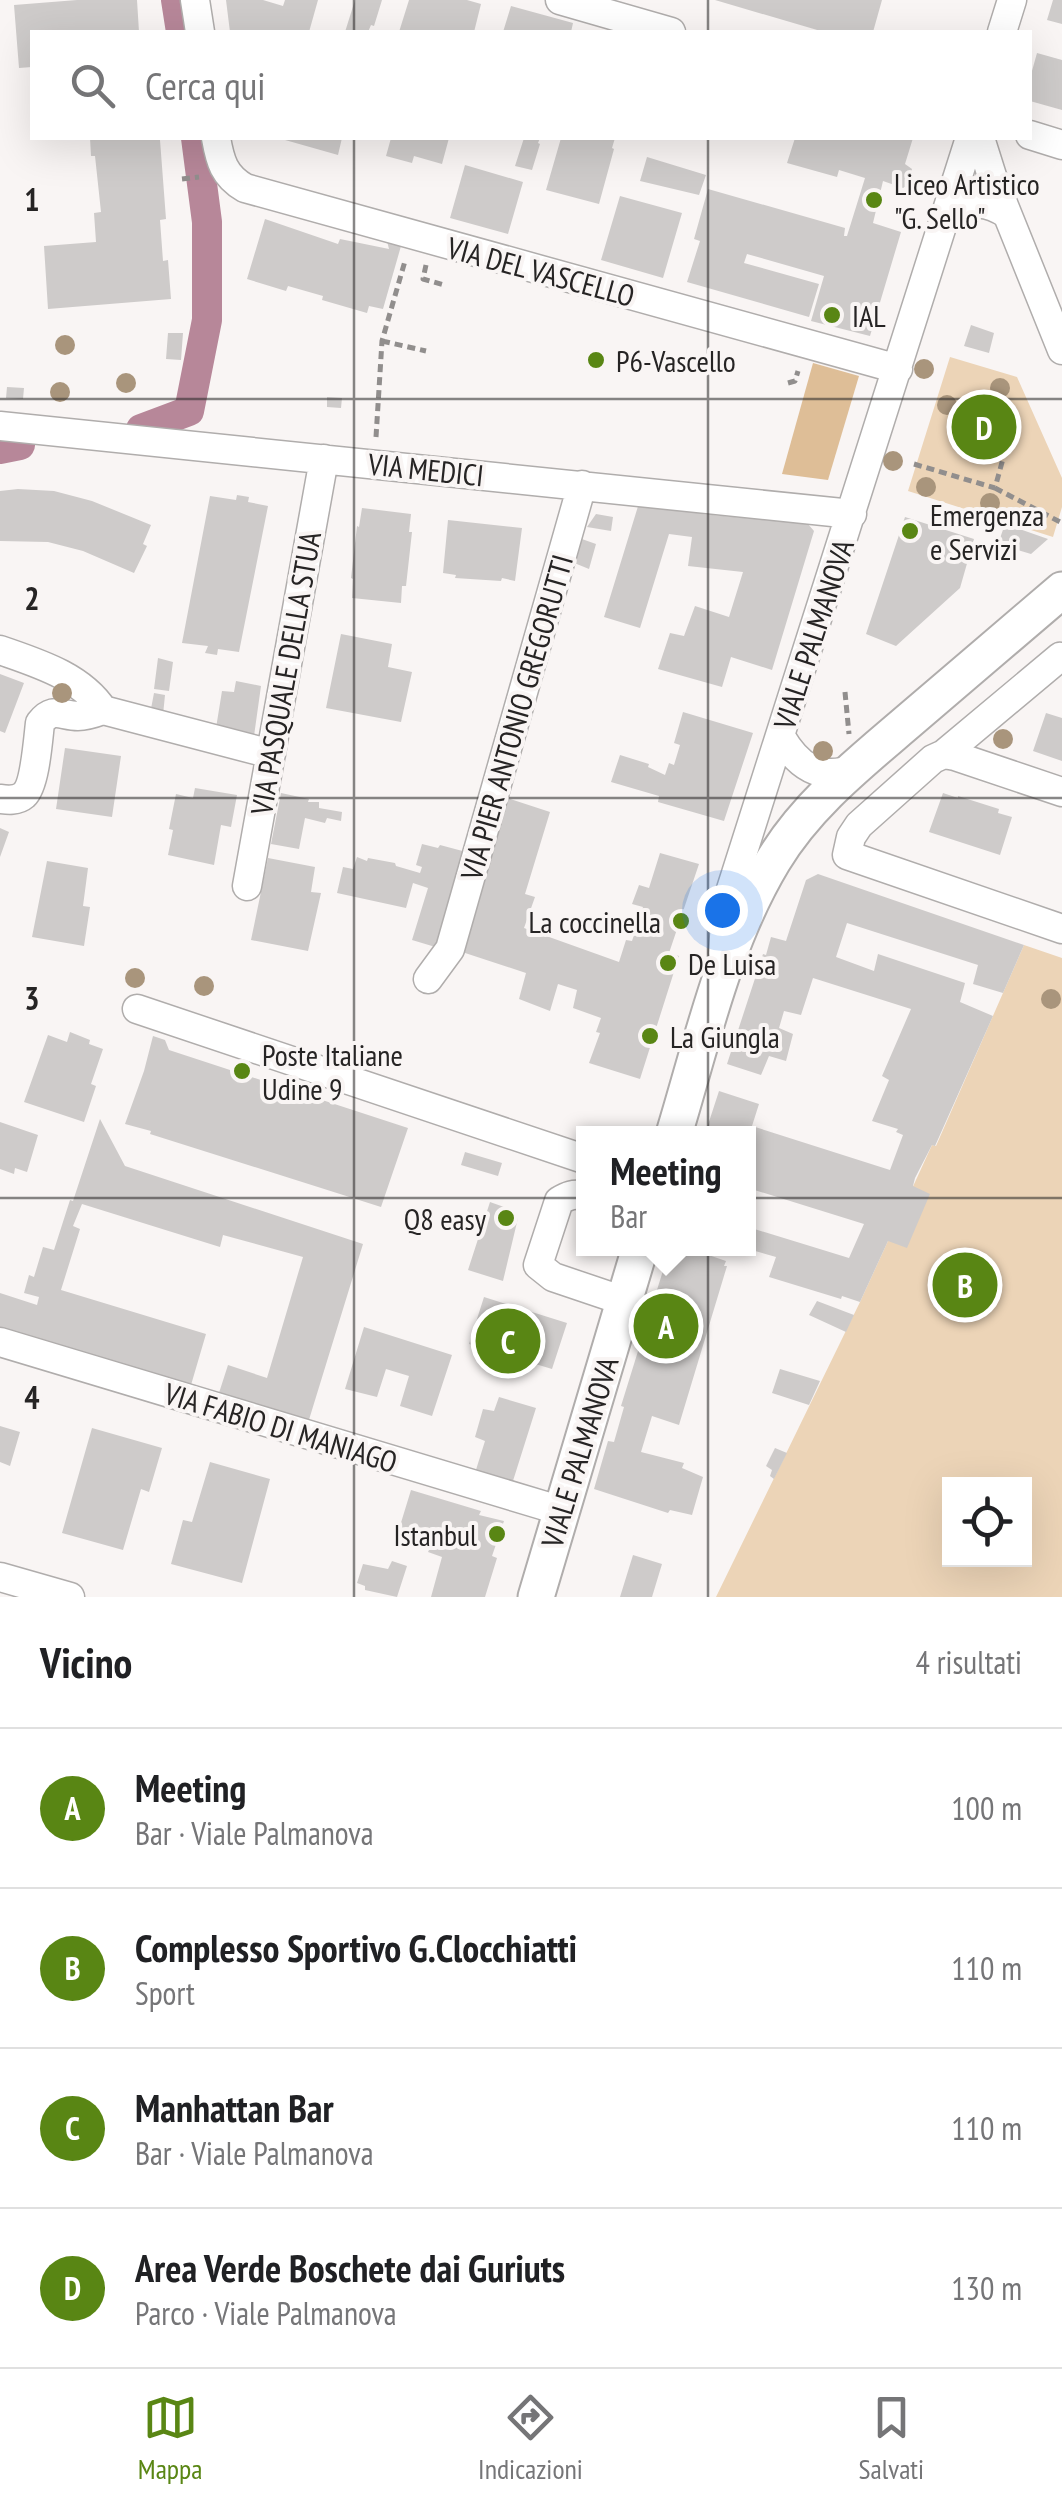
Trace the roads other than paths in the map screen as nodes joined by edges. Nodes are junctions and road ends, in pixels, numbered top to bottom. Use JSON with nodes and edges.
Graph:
{"nodes":[{"id":1,"x":195,"y":0,"type":"edge"},
{"id":2,"x":560,"y":0,"type":"edge"},
{"id":3,"x":1012,"y":0,"type":"edge"},
{"id":4,"x":200,"y":30,"type":"edge"},
{"id":5,"x":664,"y":30,"type":"edge"},
{"id":6,"x":1003,"y":30,"type":"edge"},
{"id":7,"x":1032,"y":136,"type":"edge"},
{"id":8,"x":216,"y":140,"type":"edge"},
{"id":9,"x":969,"y":140,"type":"edge"},
{"id":10,"x":981,"y":140,"type":"edge"},
{"id":11,"x":1062,"y":144,"type":"edge"},
{"id":12,"x":1007,"y":214,"type":"junction"},
{"id":13,"x":944,"y":222,"type":"junction"},
{"id":14,"x":1062,"y":350,"type":"edge"},
{"id":15,"x":898,"y":369,"type":"junction"},
{"id":16,"x":0,"y":426,"type":"edge"},
{"id":17,"x":324,"y":459,"type":"junction"},
{"id":18,"x":582,"y":485,"type":"junction"},
{"id":19,"x":852,"y":514,"type":"junction"},
{"id":20,"x":1062,"y":590,"type":"edge"},
{"id":21,"x":0,"y":650,"type":"edge"},
{"id":22,"x":1062,"y":658,"type":"edge"},
{"id":23,"x":103,"y":710,"type":"junction"},
{"id":24,"x":781,"y":737,"type":"junction"},
{"id":25,"x":270,"y":754,"type":"junction"},
{"id":26,"x":944,"y":754,"type":"junction"},
{"id":27,"x":853,"y":769,"type":"junction"},
{"id":28,"x":1062,"y":792,"type":"edge"},
{"id":29,"x":0,"y":799,"type":"edge"},
{"id":30,"x":247,"y":886,"type":"dead end"},
{"id":31,"x":1062,"y":929,"type":"edge"},
{"id":32,"x":428,"y":978,"type":"dead end"},
{"id":33,"x":721,"y":978,"type":"junction"},
{"id":34,"x":137,"y":1009,"type":"dead end"},
{"id":35,"x":676,"y":1126,"type":"edge"},
{"id":36,"x":576,"y":1156,"type":"edge"},
{"id":37,"x":576,"y":1194,"type":"edge"},
{"id":38,"x":638,"y":1256,"type":"edge"},
{"id":39,"x":624,"y":1301,"type":"junction"},
{"id":40,"x":0,"y":1342,"type":"edge"},
{"id":41,"x":562,"y":1511,"type":"junction"},
{"id":42,"x":0,"y":1578,"type":"edge"},
{"id":43,"x":70,"y":1597,"type":"edge"},
{"id":44,"x":536,"y":1597,"type":"edge"}],
"edges":[{"from":1,"to":4,"type":"street"},
{"from":2,"to":5,"type":"street"},
{"from":3,"to":6,"type":"street"},
{"from":7,"to":11,"type":"street"},
{"from":8,"to":15,"type":"street","name":"VIA DEL VASCELLO"},
{"from":9,"to":13,"type":"street","name":"VIALE PALMANOVA"},
{"from":10,"to":12,"type":"street"},
{"from":12,"to":13,"type":"street"},
{"from":12,"to":14,"type":"street"},
{"from":13,"to":15,"type":"street","name":"VIALE PALMANOVA"},
{"from":15,"to":19,"type":"street","name":"VIALE PALMANOVA"},
{"from":16,"to":17,"type":"street","name":"VIA MEDICI"},
{"from":17,"to":18,"type":"street","name":"VIA MEDICI"},
{"from":17,"to":25,"type":"street","name":"VIA PASQUALE DELLA STUA"},
{"from":18,"to":19,"type":"street","name":"VIA MEDICI"},
{"from":18,"to":32,"type":"street","name":"VIA PIER ANTONIO GREGORUTTI"},
{"from":19,"to":24,"type":"street","name":"VIALE PALMANOVA"},
{"from":20,"to":27,"type":"main road"},
{"from":21,"to":23,"type":"street"},
{"from":22,"to":26,"type":"street"},
{"from":23,"to":25,"type":"street"},
{"from":23,"to":29,"type":"street"},
{"from":24,"to":27,"type":"street"},
{"from":24,"to":33,"type":"street","name":"VIALE PALMANOVA"},
{"from":25,"to":30,"type":"street","name":"VIA PASQUALE DELLA STUA"},
{"from":26,"to":28,"type":"street"},
{"from":26,"to":31,"type":"street"},
{"from":27,"to":33,"type":"main road"},
{"from":33,"to":35,"type":"main road","name":"VIALE PALMANOVA"},
{"from":34,"to":36,"type":"street"},
{"from":37,"to":39,"type":"street"},
{"from":38,"to":39,"type":"main road","name":"VIALE PALMANOVA"},
{"from":39,"to":41,"type":"main road","name":"VIALE PALMANOVA"},
{"from":40,"to":41,"type":"street","name":"VIA FABIO DI MANIAGO"},
{"from":41,"to":44,"type":"main road","name":"VIALE PALMANOVA"},
{"from":42,"to":43,"type":"street"}]}
